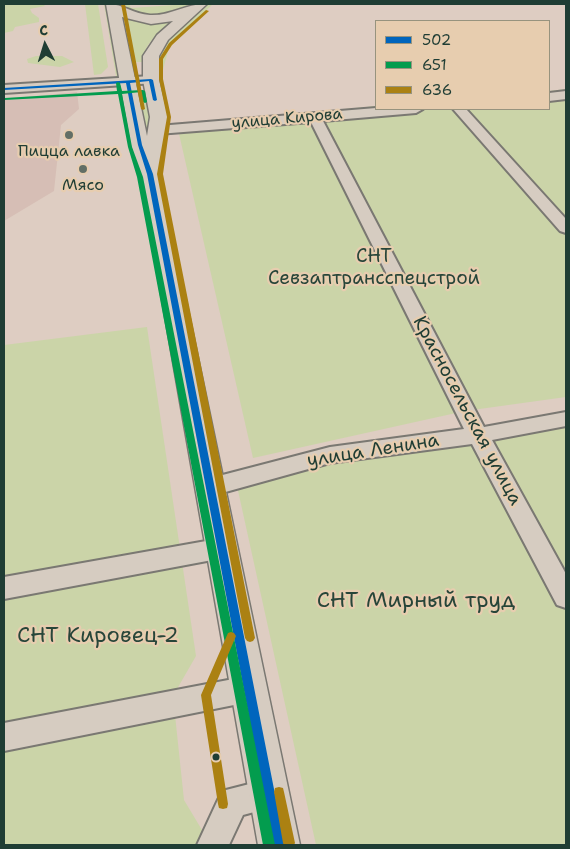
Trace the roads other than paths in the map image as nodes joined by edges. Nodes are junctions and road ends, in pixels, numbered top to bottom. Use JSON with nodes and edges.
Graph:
{"nodes":[{"id":1,"x":113,"y":5,"type":"edge"},
{"id":2,"x":199,"y":5,"type":"edge"},
{"id":3,"x":151,"y":80,"type":"junction"},
{"id":4,"x":128,"y":81,"type":"junction"},
{"id":5,"x":4,"y":89,"type":"edge"},
{"id":6,"x":566,"y":95,"type":"edge"},
{"id":7,"x":550,"y":97,"type":"edge"},
{"id":8,"x":403,"y":110,"type":"edge"},
{"id":9,"x":460,"y":110,"type":"edge"},
{"id":10,"x":315,"y":117,"type":"junction"},
{"id":11,"x":158,"y":130,"type":"junction"},
{"id":12,"x":150,"y":174,"type":"junction"},
{"id":13,"x":566,"y":228,"type":"edge"},
{"id":14,"x":566,"y":419,"type":"edge"},
{"id":15,"x":478,"y":435,"type":"junction"},
{"id":16,"x":211,"y":487,"type":"junction"},
{"id":17,"x":223,"y":548,"type":"junction"},
{"id":18,"x":4,"y":588,"type":"edge"},
{"id":19,"x":566,"y":597,"type":"edge"},
{"id":20,"x":249,"y":689,"type":"junction"},
{"id":21,"x":4,"y":737,"type":"edge"},
{"id":22,"x":251,"y":798,"type":"junction"},
{"id":23,"x":213,"y":845,"type":"edge"},
{"id":24,"x":279,"y":845,"type":"edge"}],
"edges":[{"from":1,"to":2,"type":"main road"},
{"from":1,"to":4,"type":"main road"},
{"from":2,"to":3,"type":"main road"},
{"from":3,"to":4,"type":"street"},
{"from":3,"to":11,"type":"main road"},
{"from":4,"to":5,"type":"street"},
{"from":4,"to":12,"type":"main road"},
{"from":6,"to":7,"type":"street"},
{"from":8,"to":10,"type":"street","name":"улица Кирова"},
{"from":9,"to":13,"type":"street"},
{"from":10,"to":11,"type":"street","name":"улица Кирова"},
{"from":10,"to":15,"type":"street","name":"Красносельская улица"},
{"from":11,"to":12,"type":"main road"},
{"from":12,"to":16,"type":"main road"},
{"from":14,"to":15,"type":"street","name":"улица Ленина"},
{"from":15,"to":16,"type":"street","name":"улица Ленина"},
{"from":15,"to":19,"type":"street","name":"Красносельская улица"},
{"from":16,"to":17,"type":"main road"},
{"from":17,"to":18,"type":"street"},
{"from":17,"to":20,"type":"main road"},
{"from":20,"to":21,"type":"street"},
{"from":20,"to":22,"type":"main road"},
{"from":22,"to":23,"type":"street"},
{"from":22,"to":24,"type":"main road"}]}
